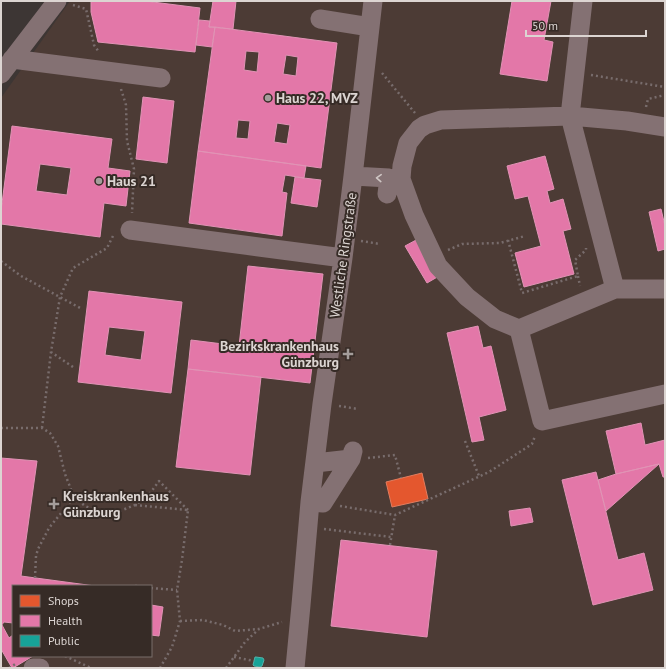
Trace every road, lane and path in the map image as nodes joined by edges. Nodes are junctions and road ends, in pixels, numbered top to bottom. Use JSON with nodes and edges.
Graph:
{"nodes":[{"id":1,"x":373,"y":1,"type":"edge"},
{"id":2,"x":583,"y":1,"type":"edge"},
{"id":3,"x":64,"y":3,"type":"edge"},
{"id":4,"x":320,"y":19,"type":"dead end"},
{"id":5,"x":370,"y":27,"type":"junction"},
{"id":6,"x":367,"y":52,"type":"junction"},
{"id":7,"x":7,"y":66,"type":"edge"},
{"id":8,"x":112,"y":72,"type":"junction"},
{"id":9,"x":160,"y":78,"type":"dead end"},
{"id":10,"x":611,"y":78,"type":"dead end"},
{"id":11,"x":665,"y":86,"type":"edge"},
{"id":12,"x":665,"y":95,"type":"edge"},
{"id":13,"x":570,"y":116,"type":"junction"},
{"id":14,"x":644,"y":124,"type":"junction"},
{"id":15,"x":425,"y":125,"type":"junction"},
{"id":16,"x":665,"y":127,"type":"edge"},
{"id":17,"x":353,"y":176,"type":"junction"},
{"id":18,"x":387,"y":194,"type":"dead end"},
{"id":19,"x":130,"y":230,"type":"junction"},
{"id":20,"x":525,"y":236,"type":"dead end"},
{"id":21,"x":508,"y":240,"type":"junction"},
{"id":22,"x":586,"y":243,"type":"dead end"},
{"id":23,"x":343,"y":258,"type":"junction"},
{"id":24,"x":434,"y":258,"type":"junction"},
{"id":25,"x":1,"y":261,"type":"edge"},
{"id":26,"x":615,"y":289,"type":"junction"},
{"id":27,"x":665,"y":289,"type":"edge"},
{"id":28,"x":60,"y":297,"type":"junction"},
{"id":29,"x":82,"y":309,"type":"dead end"},
{"id":30,"x":519,"y":329,"type":"junction"},
{"id":31,"x":51,"y":352,"type":"junction"},
{"id":32,"x":72,"y":366,"type":"dead end"},
{"id":33,"x":665,"y":394,"type":"edge"},
{"id":34,"x":542,"y":421,"type":"junction"},
{"id":35,"x":1,"y":428,"type":"edge"},
{"id":36,"x":42,"y":428,"type":"junction"},
{"id":37,"x":465,"y":441,"type":"dead end"},
{"id":38,"x":352,"y":455,"type":"junction"},
{"id":39,"x":315,"y":463,"type":"junction"},
{"id":40,"x":479,"y":476,"type":"junction"},
{"id":41,"x":400,"y":478,"type":"dead end"},
{"id":42,"x":74,"y":497,"type":"junction"},
{"id":43,"x":317,"y":502,"type":"junction"},
{"id":44,"x":135,"y":504,"type":"junction"},
{"id":45,"x":188,"y":510,"type":"junction"},
{"id":46,"x":395,"y":515,"type":"junction"},
{"id":47,"x":308,"y":527,"type":"junction"},
{"id":48,"x":391,"y":537,"type":"junction"},
{"id":49,"x":390,"y":545,"type":"dead end"},
{"id":50,"x":35,"y":578,"type":"dead end"},
{"id":51,"x":152,"y":588,"type":"edge"},
{"id":52,"x":177,"y":590,"type":"junction"},
{"id":53,"x":301,"y":610,"type":"junction"},
{"id":54,"x":180,"y":621,"type":"junction"},
{"id":55,"x":259,"y":629,"type":"junction"},
{"id":56,"x":67,"y":657,"type":"edge"},
{"id":57,"x":234,"y":657,"type":"junction"},
{"id":58,"x":254,"y":661,"type":"dead end"},
{"id":59,"x":33,"y":668,"type":"edge"},
{"id":60,"x":40,"y":668,"type":"edge"},
{"id":61,"x":91,"y":668,"type":"edge"},
{"id":62,"x":160,"y":668,"type":"edge"},
{"id":63,"x":226,"y":668,"type":"edge"},
{"id":64,"x":295,"y":668,"type":"edge"}],
"edges":[{"from":1,"to":5,"type":"street","name":"Westliche Ringstraße"},
{"from":2,"to":13,"type":"street"},
{"from":3,"to":7,"type":"street"},
{"from":3,"to":8,"type":"path"},
{"from":4,"to":5,"type":"street"},
{"from":5,"to":6,"type":"street","name":"Westliche Ringstraße"},
{"from":6,"to":15,"type":"path"},
{"from":6,"to":17,"type":"street","name":"Westliche Ringstraße"},
{"from":7,"to":8,"type":"street"},
{"from":8,"to":9,"type":"street"},
{"from":8,"to":19,"type":"path"},
{"from":10,"to":11,"type":"path"},
{"from":12,"to":14,"type":"path"},
{"from":13,"to":14,"type":"street"},
{"from":13,"to":15,"type":"street"},
{"from":13,"to":26,"type":"street"},
{"from":14,"to":16,"type":"street"},
{"from":15,"to":24,"type":"street"},
{"from":18,"to":17,"type":"street","one_way":true},
{"from":17,"to":23,"type":"street","name":"Westliche Ringstraße"},
{"from":19,"to":23,"type":"street"},
{"from":19,"to":28,"type":"path"},
{"from":20,"to":21,"type":"path"},
{"from":21,"to":22,"type":"path"},
{"from":21,"to":24,"type":"path"},
{"from":23,"to":39,"type":"street","name":"Westliche Ringstraße"},
{"from":24,"to":30,"type":"street"},
{"from":25,"to":28,"type":"path"},
{"from":26,"to":27,"type":"street"},
{"from":26,"to":30,"type":"street"},
{"from":28,"to":29,"type":"path"},
{"from":28,"to":31,"type":"path"},
{"from":30,"to":34,"type":"street"},
{"from":31,"to":32,"type":"path"},
{"from":31,"to":36,"type":"path"},
{"from":33,"to":34,"type":"street"},
{"from":34,"to":40,"type":"path"},
{"from":35,"to":36,"type":"path"},
{"from":36,"to":42,"type":"path"},
{"from":37,"to":40,"type":"path"},
{"from":38,"to":39,"type":"street"},
{"from":38,"to":41,"type":"path"},
{"from":38,"to":43,"type":"street"},
{"from":39,"to":43,"type":"street","name":"Westliche Ringstraße"},
{"from":40,"to":46,"type":"path"},
{"from":42,"to":44,"type":"path"},
{"from":42,"to":50,"type":"path"},
{"from":43,"to":46,"type":"path"},
{"from":43,"to":47,"type":"street","name":"Westliche Ringstraße"},
{"from":44,"to":45,"type":"path"},
{"from":44,"to":45,"type":"path"},
{"from":45,"to":52,"type":"path"},
{"from":46,"to":48,"type":"path"},
{"from":47,"to":48,"type":"path"},
{"from":47,"to":53,"type":"street","name":"Westliche Ringstraße"},
{"from":48,"to":49,"type":"path"},
{"from":51,"to":52,"type":"path"},
{"from":52,"to":54,"type":"path"},
{"from":53,"to":55,"type":"path"},
{"from":53,"to":64,"type":"street","name":"Westliche Ringstraße"},
{"from":54,"to":55,"type":"path"},
{"from":54,"to":62,"type":"path"},
{"from":55,"to":57,"type":"path"},
{"from":56,"to":61,"type":"path"},
{"from":57,"to":58,"type":"path"},
{"from":57,"to":63,"type":"path"},
{"from":59,"to":60,"type":"street"}]}
